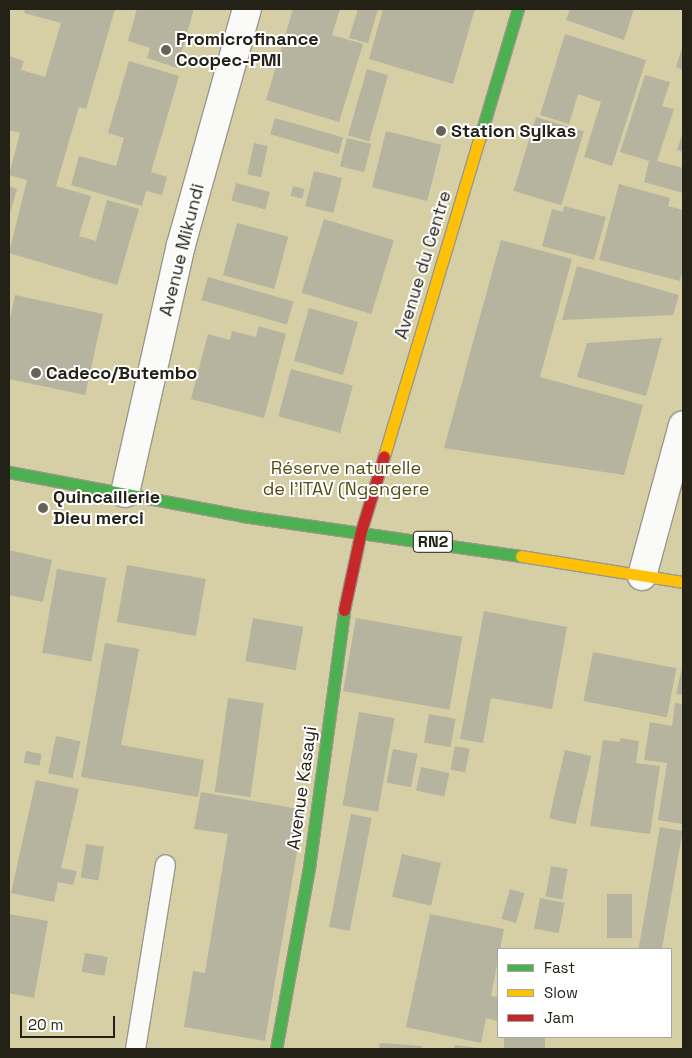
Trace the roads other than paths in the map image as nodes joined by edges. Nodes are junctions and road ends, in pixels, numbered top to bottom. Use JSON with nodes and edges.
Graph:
{"nodes":[{"id":1,"x":247,"y":9,"type":"edge"},
{"id":2,"x":518,"y":9,"type":"edge"},
{"id":3,"x":683,"y":425,"type":"edge"},
{"id":4,"x":9,"y":472,"type":"edge"},
{"id":5,"x":125,"y":493,"type":"junction"},
{"id":6,"x":361,"y":531,"type":"junction"},
{"id":7,"x":642,"y":576,"type":"junction"},
{"id":8,"x":683,"y":582,"type":"edge"},
{"id":9,"x":165,"y":864,"type":"dead end"},
{"id":10,"x":135,"y":1049,"type":"edge"},
{"id":11,"x":276,"y":1049,"type":"edge"}],
"edges":[{"from":1,"to":5,"type":"street","name":"Avenue Mikundi"},
{"from":2,"to":6,"type":"main road","name":"Avenue du Centre"},
{"from":3,"to":7,"type":"street"},
{"from":4,"to":5,"type":"main road","number":"RN2"},
{"from":5,"to":6,"type":"main road","number":"RN2"},
{"from":6,"to":7,"type":"main road","number":"RN2"},
{"from":6,"to":11,"type":"main road","name":"Avenue Kasayi"},
{"from":7,"to":8,"type":"main road","number":"RN2"},
{"from":9,"to":10,"type":"lane"}]}
